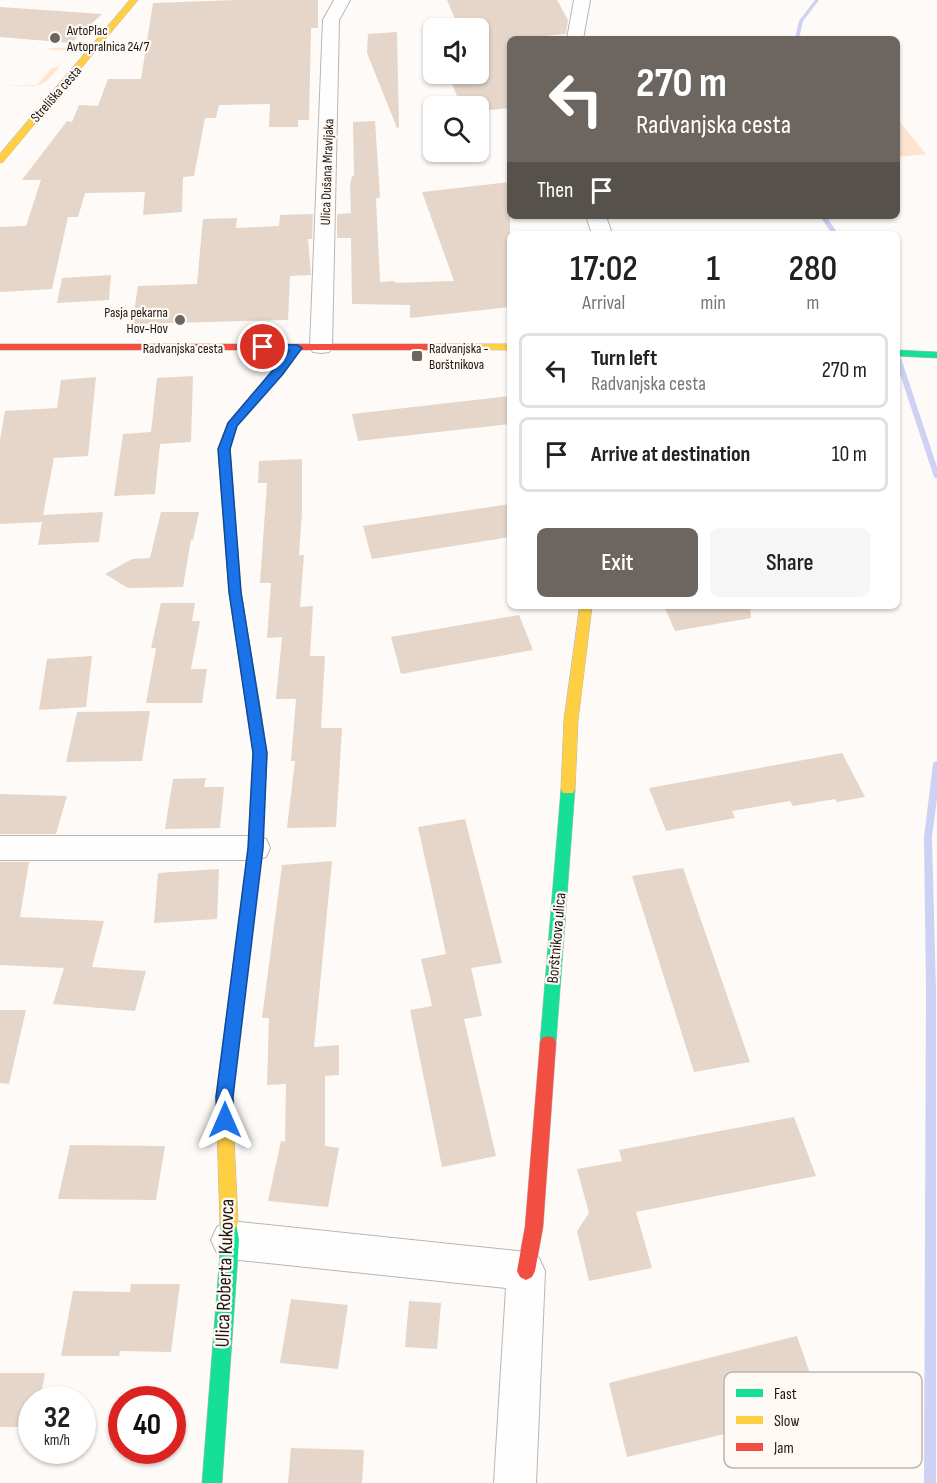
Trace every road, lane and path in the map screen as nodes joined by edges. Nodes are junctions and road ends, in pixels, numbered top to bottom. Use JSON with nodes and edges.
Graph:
{"nodes":[{"id":1,"x":134,"y":0,"type":"edge"},
{"id":2,"x":342,"y":0,"type":"edge"},
{"id":3,"x":582,"y":0,"type":"edge"},
{"id":4,"x":576,"y":36,"type":"edge"},
{"id":5,"x":0,"y":160,"type":"edge"},
{"id":6,"x":0,"y":347,"type":"edge"},
{"id":7,"x":321,"y":347,"type":"junction"},
{"id":8,"x":507,"y":347,"type":"edge"},
{"id":9,"x":297,"y":348,"type":"junction"},
{"id":10,"x":900,"y":353,"type":"edge"},
{"id":11,"x":937,"y":355,"type":"edge"},
{"id":12,"x":586,"y":609,"type":"edge"},
{"id":13,"x":0,"y":848,"type":"edge"},
{"id":14,"x":255,"y":848,"type":"junction"},
{"id":15,"x":230,"y":1240,"type":"junction"},
{"id":16,"x":526,"y":1271,"type":"junction"},
{"id":17,"x":212,"y":1483,"type":"edge"},
{"id":18,"x":515,"y":1483,"type":"edge"}],
"edges":[{"from":1,"to":5,"type":"street","name":"Streliška cesta"},
{"from":2,"to":7,"type":"street","name":"Ulica Dušana Mravljaka"},
{"from":3,"to":4,"type":"street"},
{"from":6,"to":9,"type":"street","name":"Radvanjska cesta"},
{"from":7,"to":8,"type":"street","name":"Radvanjska cesta"},
{"from":7,"to":9,"type":"street","name":"Radvanjska cesta"},
{"from":9,"to":14,"type":"street","name":"Ulica Roberta Kukovca"},
{"from":10,"to":11,"type":"street"},
{"from":12,"to":16,"type":"street","name":"Borštnikova ulica"},
{"from":13,"to":14,"type":"street"},
{"from":14,"to":15,"type":"street","name":"Ulica Roberta Kukovca"},
{"from":15,"to":16,"type":"street"},
{"from":15,"to":17,"type":"street","name":"Ulica Roberta Kukovca"},
{"from":16,"to":18,"type":"street","name":"Borštnikova ulica"}]}
